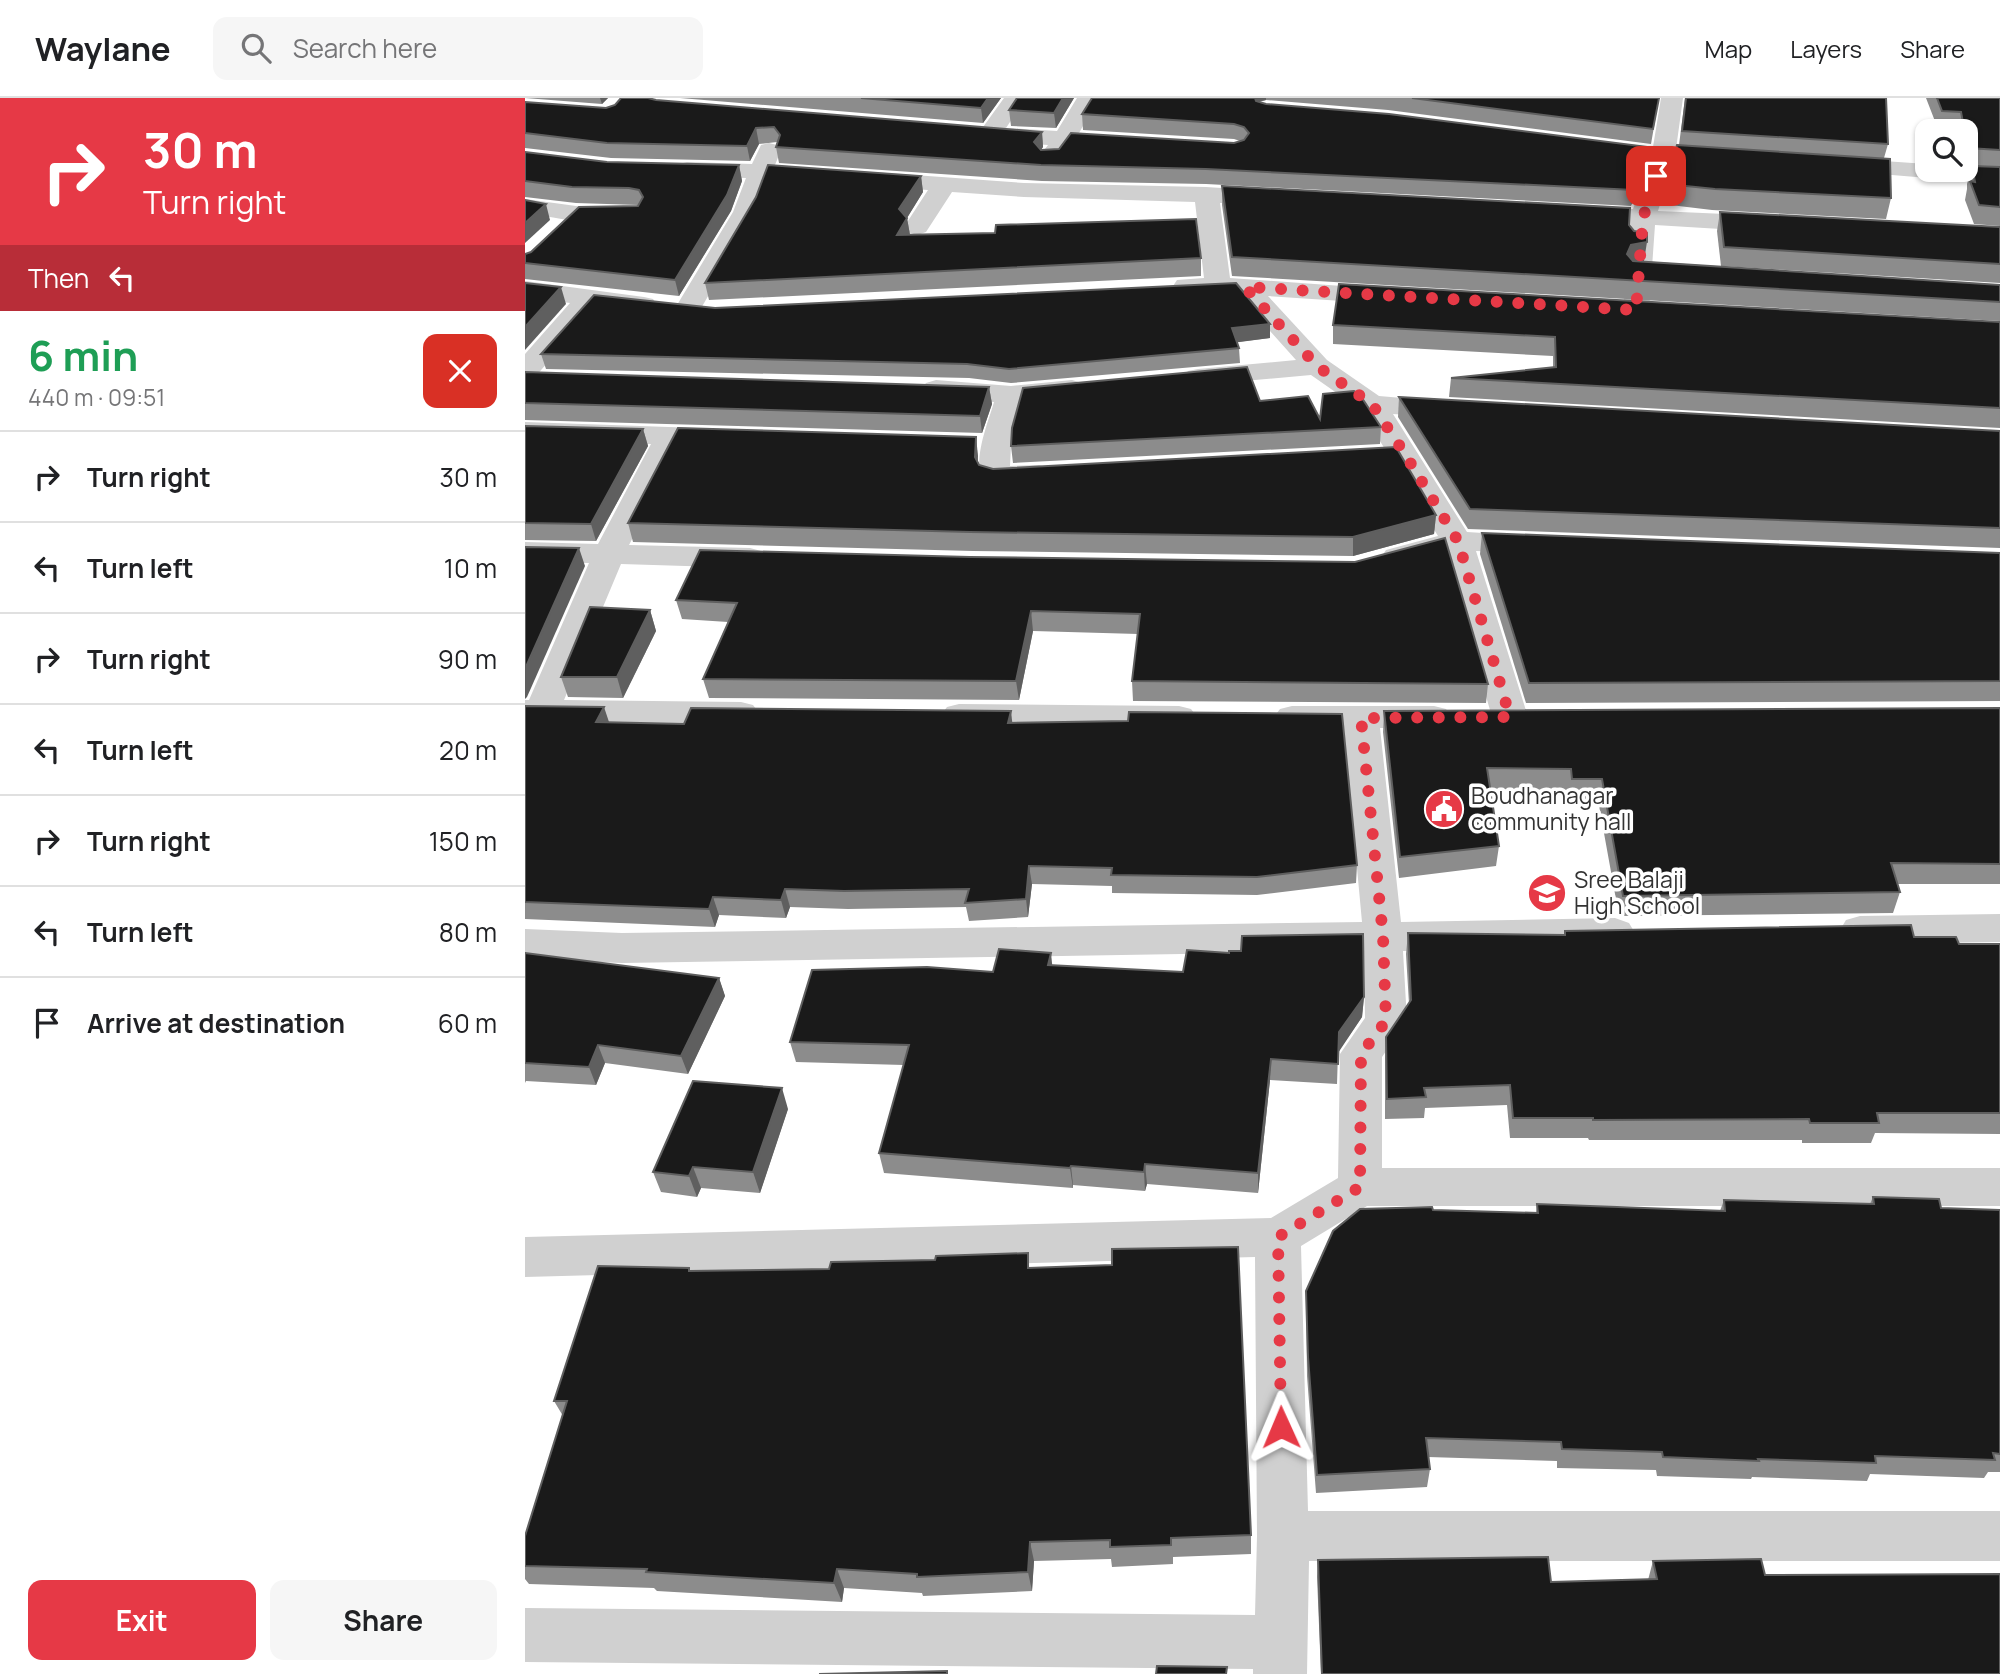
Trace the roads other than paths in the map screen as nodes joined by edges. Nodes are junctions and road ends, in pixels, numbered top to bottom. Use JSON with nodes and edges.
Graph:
{"nodes":[{"id":1,"x":1015,"y":98,"type":"edge"},
{"id":2,"x":1089,"y":98,"type":"edge"},
{"id":3,"x":1672,"y":98,"type":"edge"},
{"id":4,"x":781,"y":128,"type":"edge"},
{"id":5,"x":964,"y":132,"type":"edge"},
{"id":6,"x":990,"y":134,"type":"junction"},
{"id":7,"x":1064,"y":139,"type":"junction"},
{"id":8,"x":1567,"y":143,"type":"edge"},
{"id":9,"x":1143,"y":144,"type":"edge"},
{"id":10,"x":1663,"y":155,"type":"junction"},
{"id":11,"x":1745,"y":160,"type":"edge"},
{"id":12,"x":1813,"y":164,"type":"edge"},
{"id":13,"x":666,"y":169,"type":"edge"},
{"id":14,"x":760,"y":171,"type":"junction"},
{"id":15,"x":2000,"y":177,"type":"edge"},
{"id":16,"x":944,"y":185,"type":"junction"},
{"id":17,"x":1024,"y":190,"type":"junction"},
{"id":18,"x":1206,"y":194,"type":"junction"},
{"id":19,"x":1302,"y":199,"type":"edge"},
{"id":20,"x":525,"y":206,"type":"edge"},
{"id":21,"x":576,"y":213,"type":"junction"},
{"id":22,"x":633,"y":214,"type":"edge"},
{"id":23,"x":1561,"y":214,"type":"edge"},
{"id":24,"x":1643,"y":218,"type":"junction"},
{"id":25,"x":1794,"y":226,"type":"edge"},
{"id":26,"x":917,"y":227,"type":"dead end"},
{"id":27,"x":556,"y":232,"type":"edge"},
{"id":28,"x":1639,"y":271,"type":"junction"},
{"id":29,"x":1665,"y":273,"type":"edge"},
{"id":30,"x":1232,"y":286,"type":"junction"},
{"id":31,"x":1162,"y":288,"type":"edge"},
{"id":32,"x":525,"y":289,"type":"edge"},
{"id":33,"x":1413,"y":297,"type":"edge"},
{"id":34,"x":589,"y":298,"type":"junction"},
{"id":35,"x":1608,"y":309,"type":"edge"},
{"id":36,"x":687,"y":310,"type":"junction"},
{"id":37,"x":1636,"y":310,"type":"junction"},
{"id":38,"x":718,"y":312,"type":"edge"},
{"id":39,"x":1663,"y":312,"type":"edge"},
{"id":40,"x":1317,"y":366,"type":"junction"},
{"id":41,"x":525,"y":371,"type":"edge"},
{"id":42,"x":1171,"y":380,"type":"edge"},
{"id":43,"x":1104,"y":386,"type":"edge"},
{"id":44,"x":913,"y":389,"type":"edge"},
{"id":45,"x":1011,"y":395,"type":"junction"},
{"id":46,"x":1372,"y":404,"type":"junction"},
{"id":47,"x":1484,"y":411,"type":"edge"},
{"id":48,"x":525,"y":431,"type":"edge"},
{"id":49,"x":670,"y":437,"type":"junction"},
{"id":50,"x":751,"y":439,"type":"edge"},
{"id":51,"x":1063,"y":472,"type":"edge"},
{"id":52,"x":1458,"y":541,"type":"junction"},
{"id":53,"x":1569,"y":545,"type":"edge"},
{"id":54,"x":525,"y":552,"type":"edge"},
{"id":55,"x":609,"y":554,"type":"junction"},
{"id":56,"x":777,"y":559,"type":"edge"},
{"id":57,"x":1367,"y":565,"type":"edge"},
{"id":58,"x":533,"y":711,"type":"edge"},
{"id":59,"x":767,"y":713,"type":"edge"},
{"id":60,"x":933,"y":715,"type":"edge"},
{"id":61,"x":1209,"y":717,"type":"edge"},
{"id":62,"x":1264,"y":717,"type":"edge"},
{"id":63,"x":1361,"y":718,"type":"junction"},
{"id":64,"x":2000,"y":928,"type":"edge"},
{"id":65,"x":1822,"y":930,"type":"edge"},
{"id":66,"x":1657,"y":933,"type":"edge"},
{"id":67,"x":1383,"y":936,"type":"junction"},
{"id":68,"x":525,"y":944,"type":"edge"},
{"id":69,"x":1360,"y":1187,"type":"junction"},
{"id":70,"x":2000,"y":1187,"type":"edge"},
{"id":71,"x":1278,"y":1237,"type":"junction"},
{"id":72,"x":525,"y":1258,"type":"edge"},
{"id":73,"x":1283,"y":1536,"type":"junction"},
{"id":74,"x":2000,"y":1536,"type":"edge"},
{"id":75,"x":525,"y":1635,"type":"edge"},
{"id":76,"x":1281,"y":1658,"type":"edge"}],
"edges":[{"from":1,"to":6,"type":"street"},
{"from":2,"to":7,"type":"street"},
{"from":3,"to":10,"type":"street"},
{"from":4,"to":14,"type":"street"},
{"from":5,"to":6,"type":"street"},
{"from":6,"to":7,"type":"street"},
{"from":7,"to":9,"type":"street"},
{"from":7,"to":17,"type":"street"},
{"from":8,"to":10,"type":"street"},
{"from":10,"to":11,"type":"street"},
{"from":10,"to":24,"type":"street"},
{"from":12,"to":15,"type":"street"},
{"from":13,"to":14,"type":"street"},
{"from":14,"to":16,"type":"street"},
{"from":14,"to":36,"type":"street"},
{"from":16,"to":17,"type":"street"},
{"from":16,"to":26,"type":"street"},
{"from":17,"to":18,"type":"street"},
{"from":18,"to":19,"type":"street"},
{"from":18,"to":30,"type":"street"},
{"from":20,"to":21,"type":"street"},
{"from":21,"to":22,"type":"street"},
{"from":21,"to":27,"type":"street"},
{"from":23,"to":24,"type":"street"},
{"from":24,"to":25,"type":"street"},
{"from":24,"to":28,"type":"street"},
{"from":28,"to":29,"type":"street"},
{"from":28,"to":37,"type":"street"},
{"from":30,"to":31,"type":"street"},
{"from":30,"to":33,"type":"street"},
{"from":30,"to":40,"type":"street"},
{"from":32,"to":34,"type":"street"},
{"from":34,"to":36,"type":"street"},
{"from":34,"to":41,"type":"street"},
{"from":35,"to":37,"type":"street"},
{"from":36,"to":38,"type":"street"},
{"from":37,"to":39,"type":"street"},
{"from":40,"to":42,"type":"street"},
{"from":40,"to":46,"type":"street"},
{"from":43,"to":45,"type":"street"},
{"from":44,"to":45,"type":"street"},
{"from":45,"to":51,"type":"street"},
{"from":46,"to":47,"type":"street"},
{"from":46,"to":52,"type":"street"},
{"from":48,"to":49,"type":"street"},
{"from":49,"to":50,"type":"street"},
{"from":49,"to":55,"type":"street"},
{"from":52,"to":53,"type":"street"},
{"from":52,"to":57,"type":"street"},
{"from":52,"to":63,"type":"street"},
{"from":54,"to":55,"type":"street"},
{"from":55,"to":56,"type":"street"},
{"from":55,"to":58,"type":"street"},
{"from":58,"to":59,"type":"street"},
{"from":60,"to":61,"type":"street"},
{"from":62,"to":63,"type":"street"},
{"from":63,"to":67,"type":"street"},
{"from":64,"to":65,"type":"street"},
{"from":66,"to":67,"type":"street"},
{"from":67,"to":68,"type":"street"},
{"from":67,"to":69,"type":"street"},
{"from":69,"to":70,"type":"street"},
{"from":69,"to":71,"type":"street"},
{"from":71,"to":72,"type":"street"},
{"from":71,"to":73,"type":"street"},
{"from":73,"to":74,"type":"street"},
{"from":73,"to":76,"type":"street"},
{"from":75,"to":76,"type":"street"}]}
